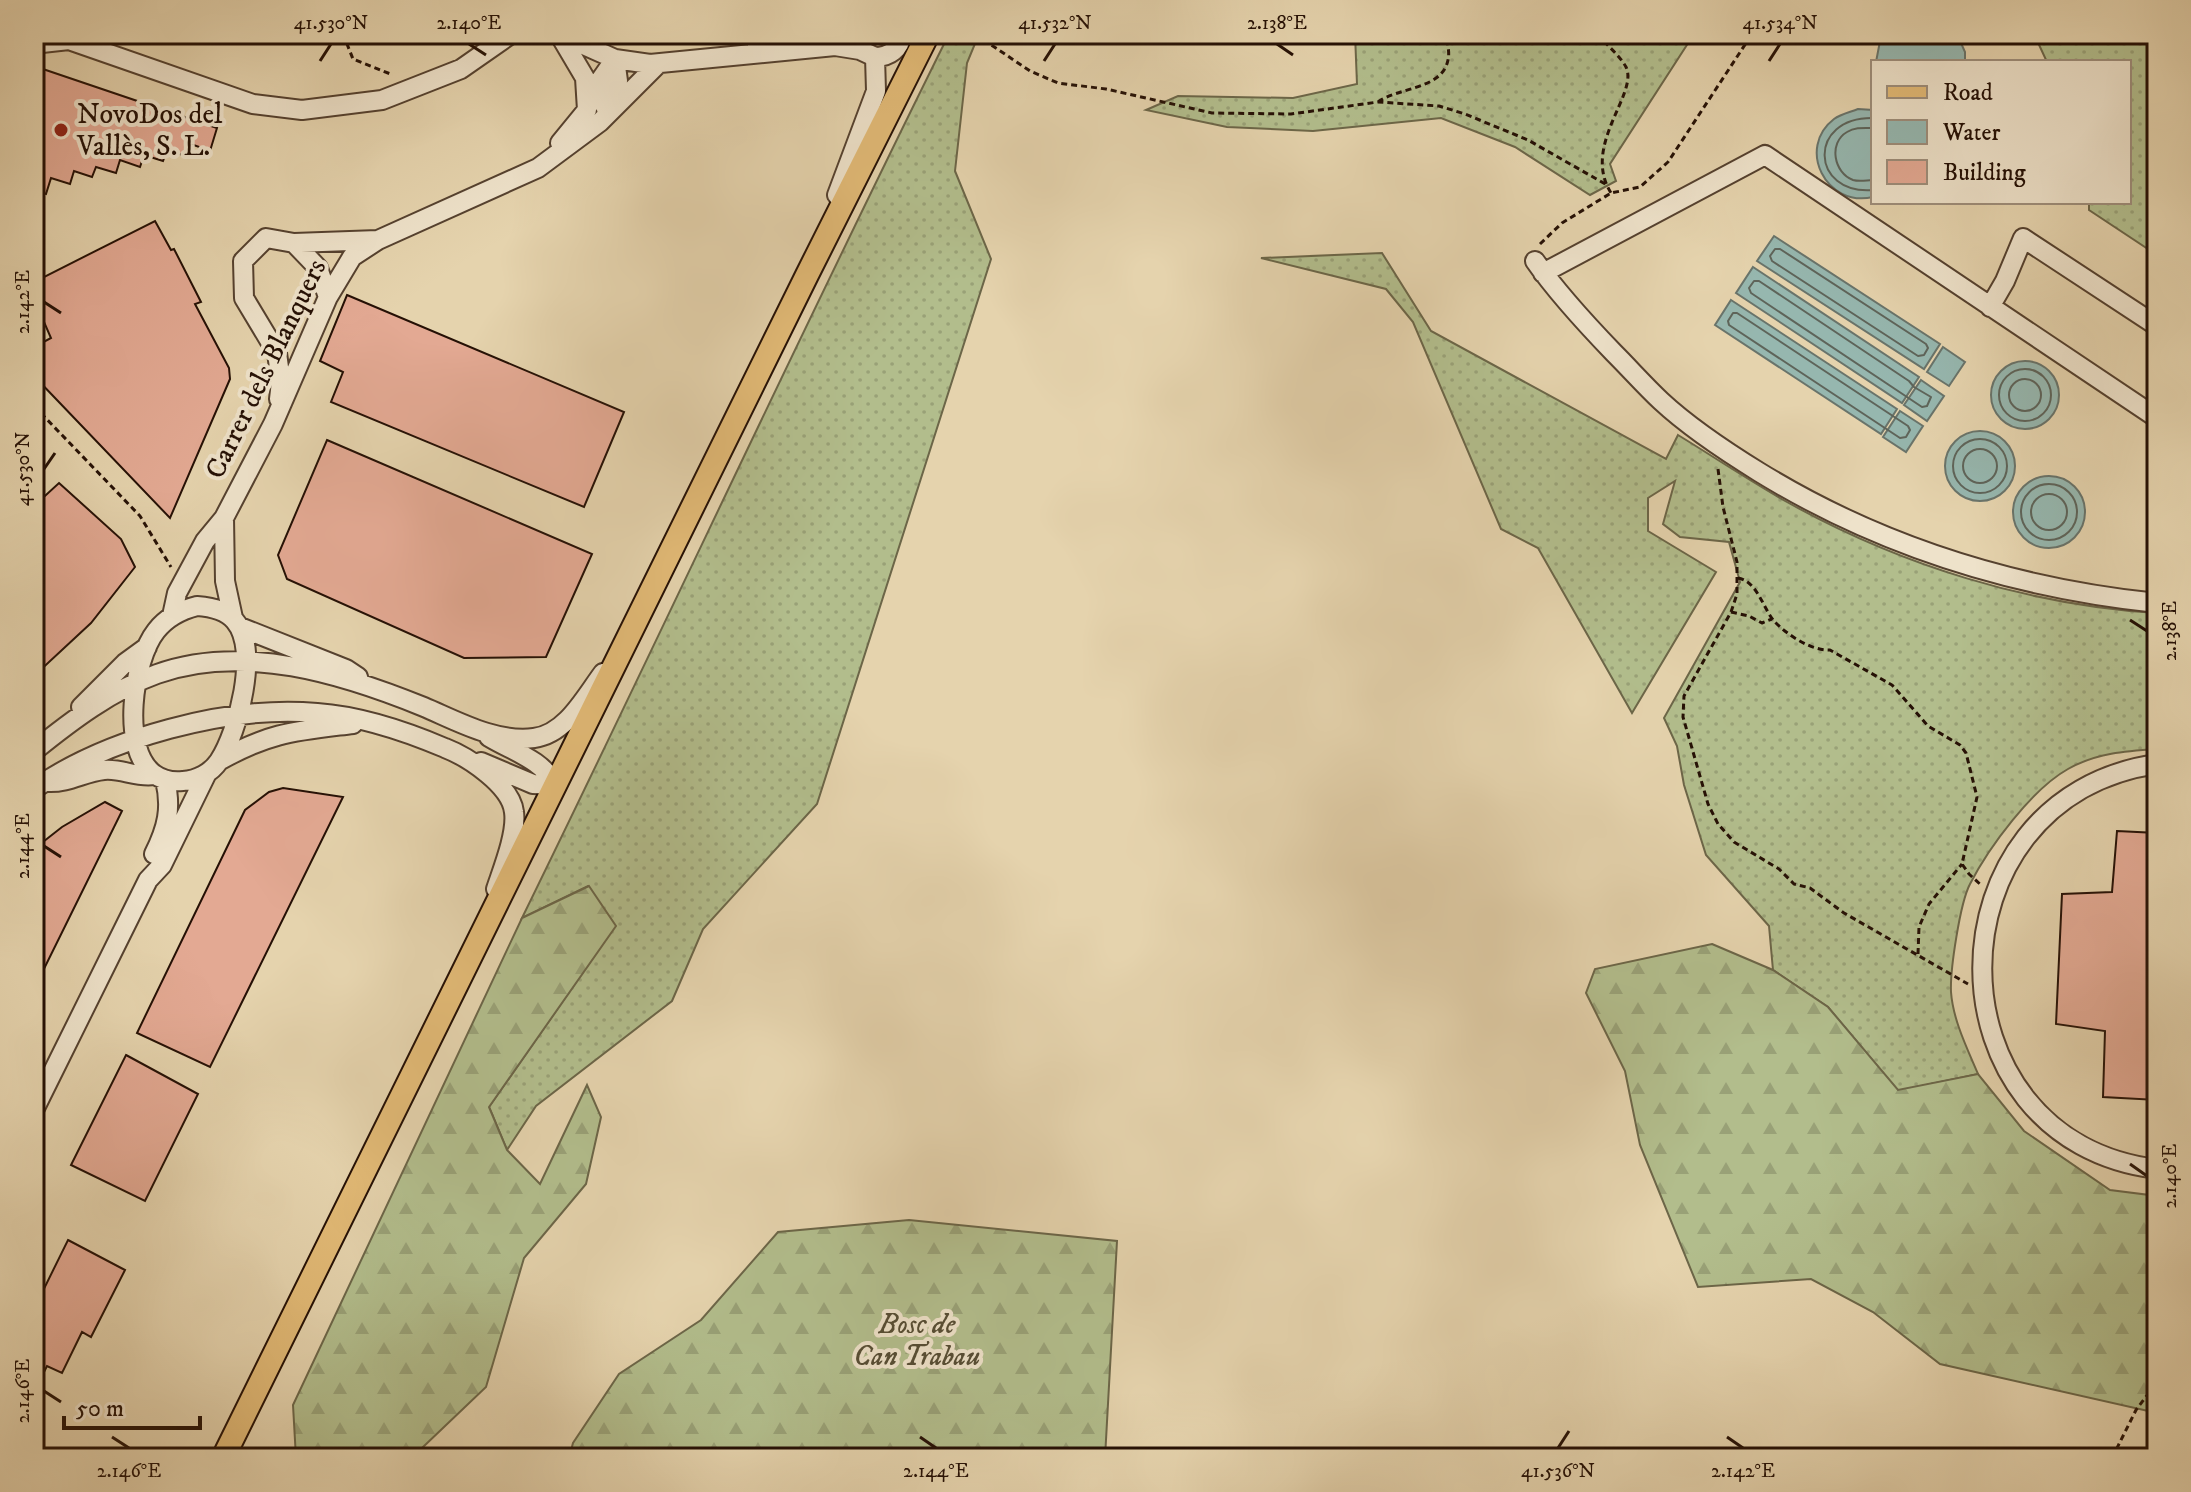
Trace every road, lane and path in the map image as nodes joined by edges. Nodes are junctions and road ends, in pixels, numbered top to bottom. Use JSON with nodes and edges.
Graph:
{"nodes":[{"id":1,"x":343,"y":34,"type":"edge"},
{"id":2,"x":511,"y":34,"type":"edge"},
{"id":3,"x":559,"y":34,"type":"edge"},
{"id":4,"x":797,"y":34,"type":"edge"},
{"id":5,"x":928,"y":34,"type":"edge"},
{"id":6,"x":975,"y":34,"type":"edge"},
{"id":7,"x":1446,"y":34,"type":"edge"},
{"id":8,"x":1597,"y":34,"type":"edge"},
{"id":9,"x":1752,"y":34,"type":"edge"},
{"id":10,"x":902,"y":36,"type":"edge"},
{"id":11,"x":42,"y":43,"type":"dead end"},
{"id":12,"x":863,"y":47,"type":"edge"},
{"id":13,"x":615,"y":59,"type":"junction"},
{"id":14,"x":706,"y":60,"type":"junction"},
{"id":15,"x":658,"y":64,"type":"junction"},
{"id":16,"x":419,"y":85,"type":"junction"},
{"id":17,"x":1378,"y":102,"type":"junction"},
{"id":18,"x":593,"y":116,"type":"junction"},
{"id":19,"x":1607,"y":185,"type":"junction"},
{"id":20,"x":1611,"y":193,"type":"junction"},
{"id":21,"x":378,"y":240,"type":"junction"},
{"id":22,"x":294,"y":243,"type":"junction"},
{"id":23,"x":1539,"y":267,"type":"junction"},
{"id":24,"x":807,"y":275,"type":"junction"},
{"id":25,"x":328,"y":297,"type":"junction"},
{"id":26,"x":1990,"y":307,"type":"junction"},
{"id":27,"x":2157,"y":326,"type":"edge"},
{"id":28,"x":34,"y":406,"type":"edge"},
{"id":29,"x":277,"y":414,"type":"junction"},
{"id":30,"x":2157,"y":418,"type":"edge"},
{"id":31,"x":1718,"y":446,"type":"junction"},
{"id":32,"x":224,"y":518,"type":"junction"},
{"id":33,"x":1738,"y":578,"type":"junction"},
{"id":34,"x":182,"y":584,"type":"junction"},
{"id":35,"x":2157,"y":603,"type":"edge"},
{"id":36,"x":1731,"y":612,"type":"junction"},
{"id":37,"x":172,"y":616,"type":"junction"},
{"id":38,"x":1773,"y":619,"type":"junction"},
{"id":39,"x":236,"y":622,"type":"junction"},
{"id":40,"x":630,"y":635,"type":"junction"},
{"id":41,"x":147,"y":647,"type":"junction"},
{"id":42,"x":246,"y":661,"type":"junction"},
{"id":43,"x":136,"y":683,"type":"junction"},
{"id":44,"x":374,"y":688,"type":"junction"},
{"id":45,"x":237,"y":716,"type":"junction"},
{"id":46,"x":72,"y":722,"type":"junction"},
{"id":47,"x":371,"y":722,"type":"junction"},
{"id":48,"x":476,"y":730,"type":"junction"},
{"id":49,"x":135,"y":741,"type":"junction"},
{"id":50,"x":34,"y":751,"type":"edge"},
{"id":51,"x":463,"y":755,"type":"junction"},
{"id":52,"x":2157,"y":764,"type":"edge"},
{"id":53,"x":213,"y":767,"type":"junction"},
{"id":54,"x":160,"y":777,"type":"junction"},
{"id":55,"x":556,"y":785,"type":"junction"},
{"id":56,"x":39,"y":786,"type":"edge"},
{"id":57,"x":1962,"y":864,"type":"junction"},
{"id":58,"x":148,"y":880,"type":"junction"},
{"id":59,"x":1993,"y":895,"type":"junction"},
{"id":60,"x":485,"y":930,"type":"junction"},
{"id":61,"x":1918,"y":955,"type":"junction"},
{"id":62,"x":1982,"y":992,"type":"junction"},
{"id":63,"x":34,"y":1110,"type":"edge"},
{"id":64,"x":2157,"y":1169,"type":"edge"},
{"id":65,"x":2157,"y":1382,"type":"edge"},
{"id":66,"x":2157,"y":1411,"type":"edge"},
{"id":67,"x":223,"y":1458,"type":"edge"},
{"id":68,"x":2112,"y":1458,"type":"edge"},
{"id":69,"x":2153,"y":1458,"type":"edge"}],
"edges":[{"from":1,"to":16,"type":"path"},
{"from":2,"to":16,"type":"street"},
{"from":3,"to":13,"type":"street"},
{"from":3,"to":18,"type":"street"},
{"from":4,"to":14,"type":"street"},
{"from":5,"to":24,"type":"main road"},
{"from":6,"to":17,"type":"path"},
{"from":7,"to":17,"type":"path"},
{"from":8,"to":19,"type":"path"},
{"from":9,"to":20,"type":"path"},
{"from":10,"to":12,"type":"street"},
{"from":11,"to":16,"type":"street"},
{"from":12,"to":14,"type":"street"},
{"from":12,"to":24,"type":"street"},
{"from":13,"to":15,"type":"street"},
{"from":13,"to":18,"type":"street","name":"Carrer dels Blanquers"},
{"from":14,"to":15,"type":"street"},
{"from":15,"to":18,"type":"street","name":"Carrer dels Blanquers"},
{"from":17,"to":19,"type":"path"},
{"from":18,"to":21,"type":"street","name":"Carrer dels Blanquers"},
{"from":19,"to":20,"type":"path"},
{"from":20,"to":23,"type":"path"},
{"from":21,"to":22,"type":"street"},
{"from":21,"to":25,"type":"street","name":"Carrer dels Blanquers"},
{"from":22,"to":25,"type":"street"},
{"from":22,"to":29,"type":"street"},
{"from":23,"to":26,"type":"street"},
{"from":23,"to":31,"type":"street"},
{"from":24,"to":40,"type":"main road"},
{"from":25,"to":29,"type":"street","name":"Carrer dels Blanquers"},
{"from":26,"to":27,"type":"street"},
{"from":26,"to":30,"type":"street"},
{"from":28,"to":34,"type":"path"},
{"from":29,"to":32,"type":"street","name":"Carrer dels Blanquers"},
{"from":31,"to":33,"type":"path"},
{"from":31,"to":35,"type":"street"},
{"from":32,"to":34,"type":"street","name":"Carrer dels Blanquers"},
{"from":32,"to":39,"type":"street","name":"Carrer dels Blanquers"},
{"from":33,"to":36,"type":"path"},
{"from":33,"to":38,"type":"path"},
{"from":34,"to":37,"type":"street","name":"Carrer dels Blanquers"},
{"from":36,"to":38,"type":"path"},
{"from":36,"to":61,"type":"path"},
{"from":37,"to":39,"type":"street"},
{"from":37,"to":41,"type":"street"},
{"from":38,"to":57,"type":"path"},
{"from":39,"to":42,"type":"street","name":"Carrer dels Blanquers"},
{"from":39,"to":44,"type":"street"},
{"from":40,"to":48,"type":"street"},
{"from":40,"to":55,"type":"main road"},
{"from":41,"to":43,"type":"street"},
{"from":41,"to":46,"type":"street"},
{"from":42,"to":43,"type":"street"},
{"from":42,"to":44,"type":"street"},
{"from":42,"to":45,"type":"street","name":"Carrer dels Blanquers"},
{"from":43,"to":46,"type":"street"},
{"from":43,"to":49,"type":"street"},
{"from":44,"to":48,"type":"street"},
{"from":45,"to":47,"type":"street"},
{"from":45,"to":49,"type":"street"},
{"from":45,"to":53,"type":"street","name":"Carrer dels Blanquers"},
{"from":46,"to":50,"type":"street"},
{"from":47,"to":51,"type":"street"},
{"from":47,"to":53,"type":"street"},
{"from":48,"to":55,"type":"street"},
{"from":49,"to":54,"type":"street"},
{"from":49,"to":56,"type":"street"},
{"from":51,"to":55,"type":"street"},
{"from":51,"to":60,"type":"street"},
{"from":52,"to":59,"type":"street"},
{"from":53,"to":54,"type":"street"},
{"from":53,"to":58,"type":"street","name":"Carrer dels Blanquers"},
{"from":54,"to":56,"type":"street"},
{"from":54,"to":58,"type":"street"},
{"from":55,"to":60,"type":"main road"},
{"from":57,"to":59,"type":"path"},
{"from":57,"to":61,"type":"path"},
{"from":58,"to":63,"type":"street"},
{"from":59,"to":62,"type":"street"},
{"from":60,"to":67,"type":"main road"},
{"from":61,"to":62,"type":"path"},
{"from":62,"to":64,"type":"street"},
{"from":65,"to":68,"type":"path"},
{"from":66,"to":69,"type":"path"}]}
